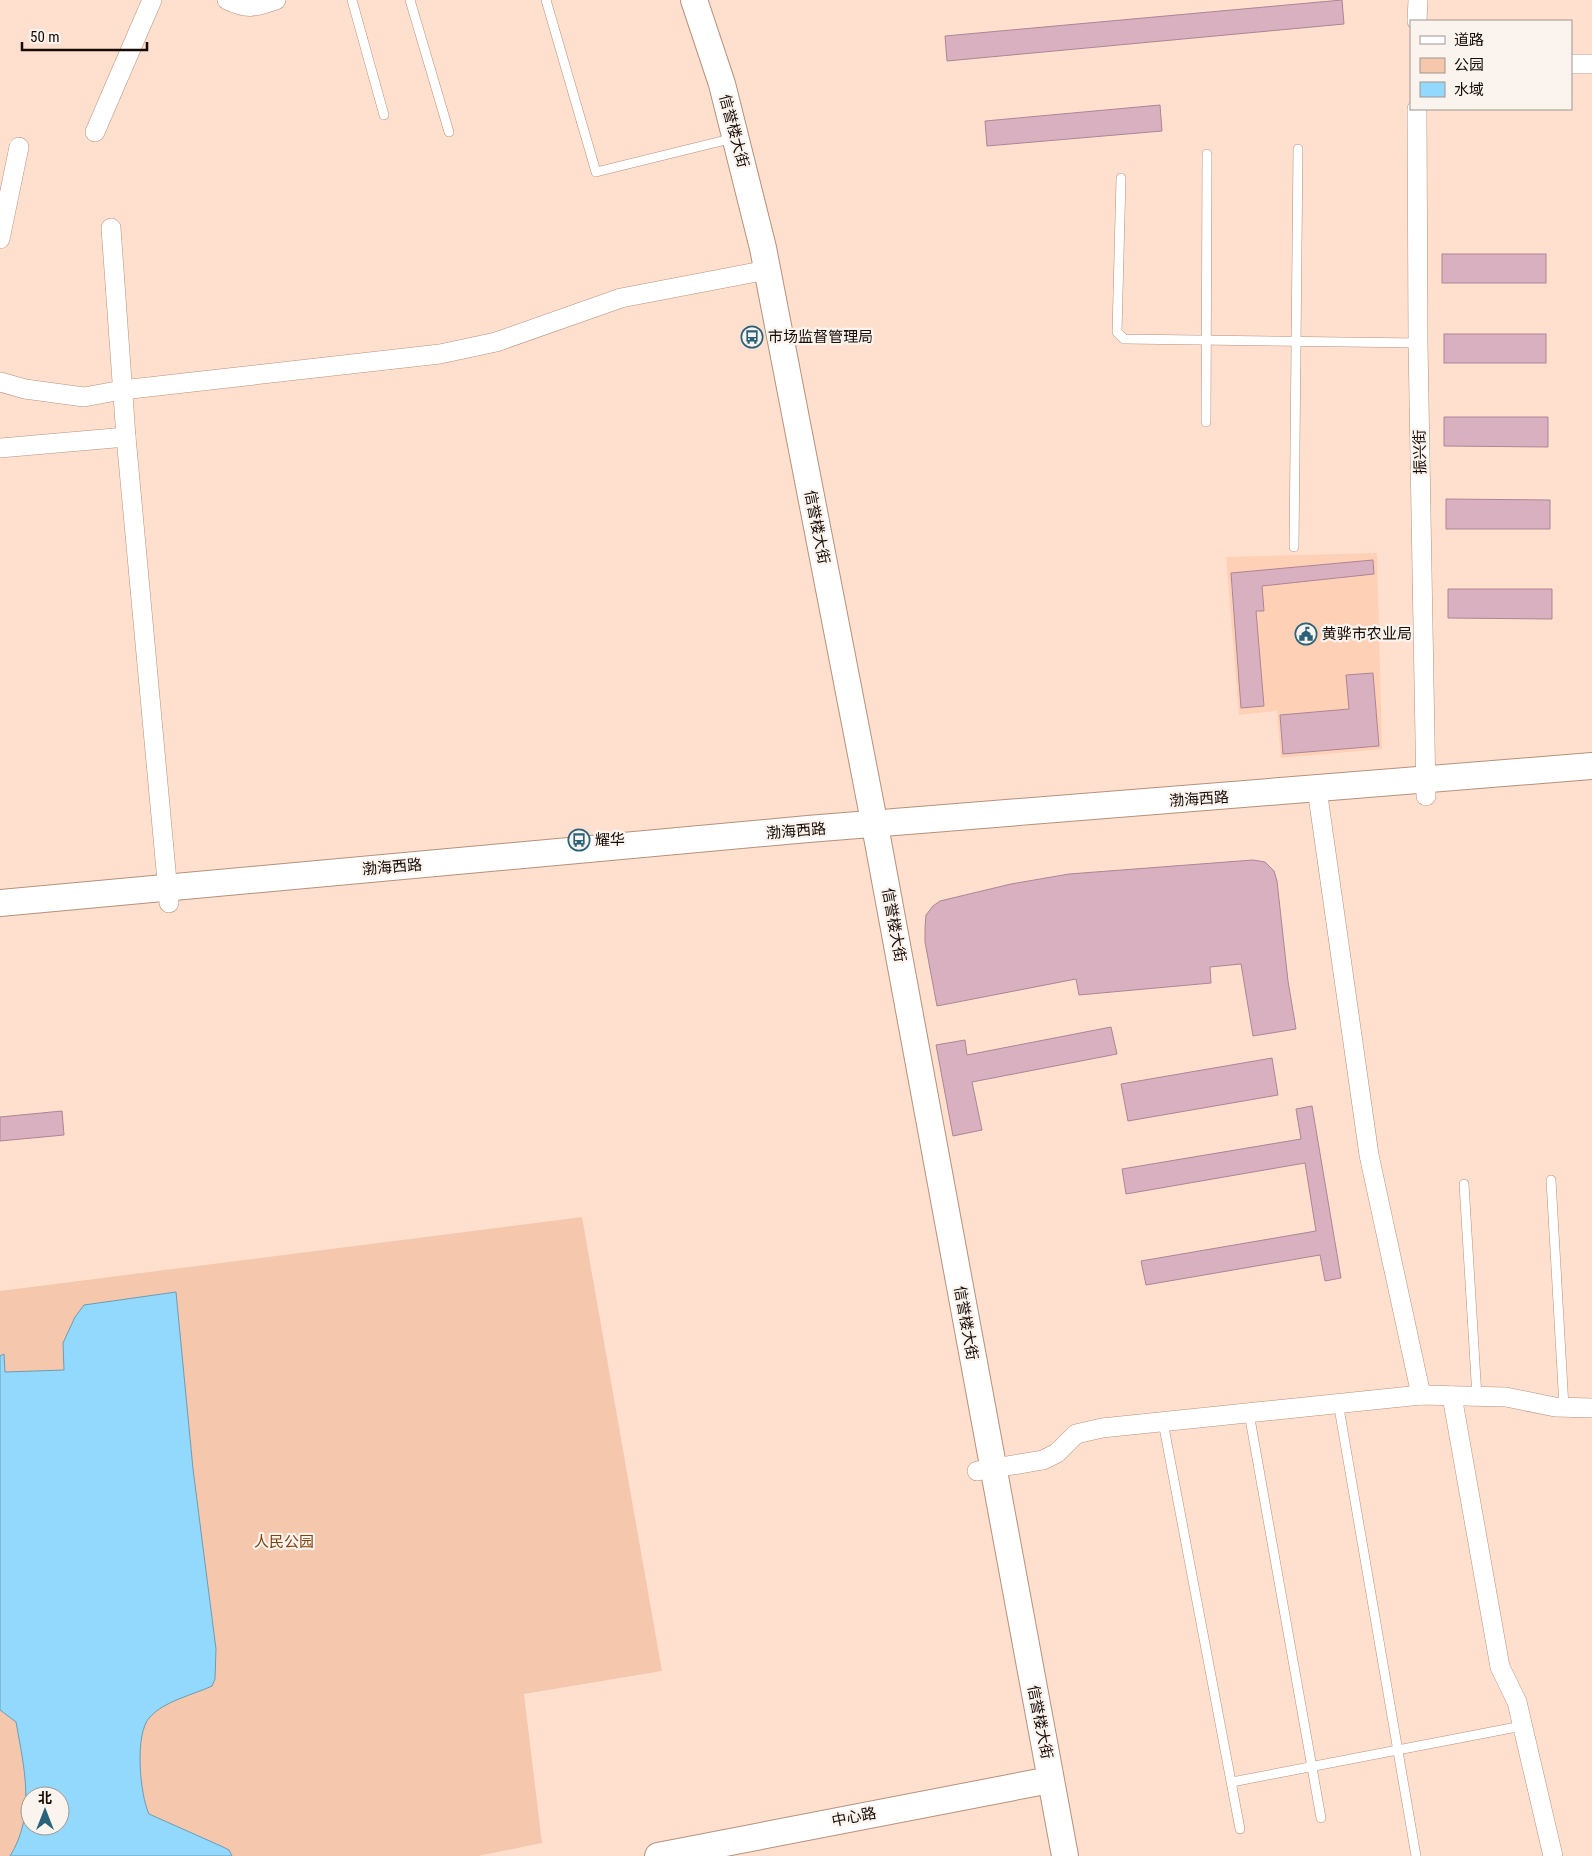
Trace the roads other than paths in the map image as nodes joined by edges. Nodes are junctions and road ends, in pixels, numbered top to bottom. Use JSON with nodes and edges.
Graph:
{"nodes":[{"id":1,"x":152,"y":0,"type":"edge"},
{"id":2,"x":276,"y":0,"type":"edge"},
{"id":3,"x":352,"y":0,"type":"edge"},
{"id":4,"x":410,"y":0,"type":"edge"},
{"id":5,"x":546,"y":0,"type":"edge"},
{"id":6,"x":683,"y":0,"type":"edge"},
{"id":7,"x":694,"y":0,"type":"edge"},
{"id":8,"x":1418,"y":0,"type":"edge"},
{"id":9,"x":234,"y":2,"type":"edge"},
{"id":10,"x":1417,"y":20,"type":"edge"},
{"id":11,"x":1572,"y":64,"type":"edge"},
{"id":12,"x":1592,"y":64,"type":"edge"},
{"id":13,"x":1417,"y":110,"type":"edge"},
{"id":14,"x":384,"y":115,"type":"dead end"},
{"id":15,"x":95,"y":132,"type":"dead end"},
{"id":16,"x":449,"y":132,"type":"dead end"},
{"id":17,"x":730,"y":139,"type":"junction"},
{"id":18,"x":18,"y":148,"type":"dead end"},
{"id":19,"x":1298,"y":149,"type":"dead end"},
{"id":20,"x":1207,"y":154,"type":"dead end"},
{"id":21,"x":1120,"y":178,"type":"dead end"},
{"id":22,"x":111,"y":228,"type":"dead end"},
{"id":23,"x":0,"y":239,"type":"edge"},
{"id":24,"x":760,"y":271,"type":"junction"},
{"id":25,"x":1206,"y":341,"type":"junction"},
{"id":26,"x":1295,"y":342,"type":"junction"},
{"id":27,"x":1418,"y":343,"type":"junction"},
{"id":28,"x":0,"y":382,"type":"edge"},
{"id":29,"x":122,"y":390,"type":"junction"},
{"id":30,"x":1206,"y":422,"type":"dead end"},
{"id":31,"x":126,"y":438,"type":"junction"},
{"id":32,"x":0,"y":448,"type":"edge"},
{"id":33,"x":1294,"y":547,"type":"dead end"},
{"id":34,"x":1592,"y":766,"type":"edge"},
{"id":35,"x":1592,"y":782,"type":"edge"},
{"id":36,"x":1426,"y":788,"type":"junction"},
{"id":37,"x":1318,"y":797,"type":"junction"},
{"id":38,"x":869,"y":833,"type":"junction"},
{"id":39,"x":168,"y":895,"type":"junction"},
{"id":40,"x":0,"y":903,"type":"edge"},
{"id":41,"x":0,"y":918,"type":"edge"},
{"id":42,"x":1551,"y":1180,"type":"dead end"},
{"id":43,"x":1464,"y":1184,"type":"dead end"},
{"id":44,"x":1421,"y":1395,"type":"junction"},
{"id":45,"x":1452,"y":1396,"type":"junction"},
{"id":46,"x":1477,"y":1397,"type":"junction"},
{"id":47,"x":1338,"y":1402,"type":"junction"},
{"id":48,"x":1564,"y":1407,"type":"junction"},
{"id":49,"x":1592,"y":1408,"type":"edge"},
{"id":50,"x":1248,"y":1414,"type":"junction"},
{"id":51,"x":1163,"y":1422,"type":"junction"},
{"id":52,"x":985,"y":1469,"type":"junction"},
{"id":53,"x":1522,"y":1726,"type":"junction"},
{"id":54,"x":1398,"y":1750,"type":"junction"},
{"id":55,"x":1312,"y":1767,"type":"junction"},
{"id":56,"x":1044,"y":1781,"type":"junction"},
{"id":57,"x":1232,"y":1782,"type":"junction"},
{"id":58,"x":1321,"y":1818,"type":"dead end"},
{"id":59,"x":1240,"y":1829,"type":"dead end"},
{"id":60,"x":658,"y":1856,"type":"edge"},
{"id":61,"x":1051,"y":1856,"type":"edge"},
{"id":62,"x":1065,"y":1856,"type":"edge"},
{"id":63,"x":1416,"y":1856,"type":"edge"},
{"id":64,"x":1553,"y":1856,"type":"edge"}],
"edges":[{"from":1,"to":15,"type":"street"},
{"from":2,"to":9,"type":"street"},
{"from":3,"to":14,"type":"lane"},
{"from":4,"to":16,"type":"lane"},
{"from":5,"to":17,"type":"lane"},
{"from":6,"to":17,"type":"street","name":"信誉楼大街"},
{"from":7,"to":17,"type":"street","name":"信誉楼大街"},
{"from":8,"to":10,"type":"street"},
{"from":11,"to":12,"type":"street"},
{"from":13,"to":27,"type":"street","name":"振兴街"},
{"from":17,"to":24,"type":"street","name":"信誉楼大街"},
{"from":18,"to":23,"type":"street"},
{"from":19,"to":26,"type":"lane"},
{"from":20,"to":25,"type":"lane"},
{"from":21,"to":25,"type":"lane"},
{"from":22,"to":29,"type":"street"},
{"from":24,"to":29,"type":"street"},
{"from":24,"to":38,"type":"street","name":"信誉楼大街"},
{"from":25,"to":26,"type":"lane"},
{"from":25,"to":30,"type":"lane"},
{"from":26,"to":27,"type":"lane"},
{"from":26,"to":33,"type":"lane"},
{"from":27,"to":36,"type":"street","name":"振兴街"},
{"from":28,"to":29,"type":"street"},
{"from":29,"to":31,"type":"street"},
{"from":31,"to":32,"type":"street"},
{"from":31,"to":39,"type":"street"},
{"from":34,"to":36,"type":"street","name":"渤海西路"},
{"from":35,"to":36,"type":"street","name":"渤海西路"},
{"from":36,"to":37,"type":"street","name":"渤海西路"},
{"from":37,"to":38,"type":"street","name":"渤海西路"},
{"from":37,"to":44,"type":"street"},
{"from":38,"to":39,"type":"street","name":"渤海西路"},
{"from":38,"to":52,"type":"street","name":"信誉楼大街"},
{"from":39,"to":40,"type":"street","name":"渤海西路"},
{"from":39,"to":41,"type":"street","name":"渤海西路"},
{"from":42,"to":48,"type":"lane"},
{"from":43,"to":46,"type":"lane"},
{"from":44,"to":45,"type":"street"},
{"from":44,"to":47,"type":"street"},
{"from":45,"to":46,"type":"street"},
{"from":45,"to":53,"type":"street"},
{"from":46,"to":48,"type":"street"},
{"from":47,"to":50,"type":"street"},
{"from":47,"to":54,"type":"lane"},
{"from":48,"to":49,"type":"street"},
{"from":50,"to":51,"type":"street"},
{"from":50,"to":55,"type":"lane"},
{"from":51,"to":52,"type":"street"},
{"from":51,"to":57,"type":"lane"},
{"from":52,"to":56,"type":"street","name":"信誉楼大街"},
{"from":53,"to":54,"type":"lane"},
{"from":53,"to":64,"type":"street"},
{"from":54,"to":55,"type":"lane"},
{"from":54,"to":63,"type":"lane"},
{"from":55,"to":57,"type":"lane"},
{"from":55,"to":58,"type":"lane"},
{"from":56,"to":60,"type":"street","name":"中心路"},
{"from":56,"to":61,"type":"street","name":"信誉楼大街"},
{"from":56,"to":62,"type":"street","name":"信誉楼大街"},
{"from":57,"to":59,"type":"lane"}]}
